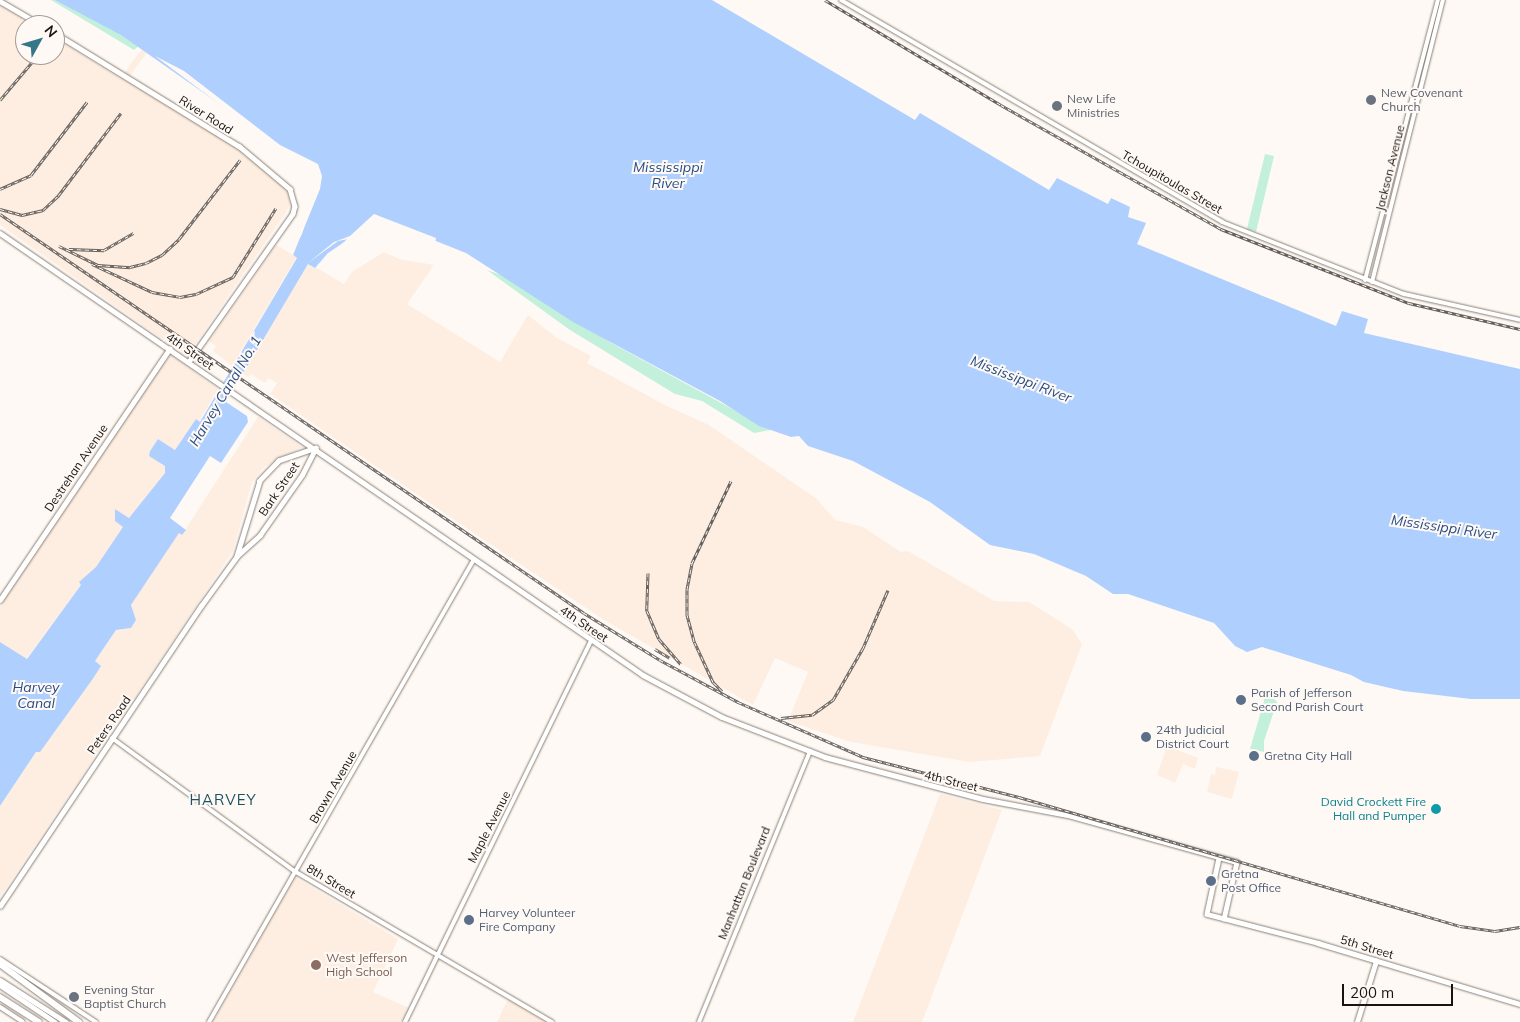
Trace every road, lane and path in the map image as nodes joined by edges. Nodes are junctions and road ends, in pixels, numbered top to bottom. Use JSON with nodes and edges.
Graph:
{"nodes":[{"id":1,"x":840,"y":0,"type":"edge"},
{"id":2,"x":1438,"y":0,"type":"edge"},
{"id":3,"x":1442,"y":0,"type":"edge"},
{"id":4,"x":0,"y":1,"type":"edge"},
{"id":5,"x":24,"y":15,"type":"edge"},
{"id":6,"x":65,"y":40,"type":"edge"},
{"id":7,"x":1,"y":235,"type":"edge"},
{"id":8,"x":1365,"y":280,"type":"junction"},
{"id":9,"x":1372,"y":282,"type":"junction"},
{"id":10,"x":1520,"y":320,"type":"edge"},
{"id":11,"x":169,"y":349,"type":"junction"},
{"id":12,"x":188,"y":362,"type":"junction"},
{"id":13,"x":316,"y":448,"type":"junction"},
{"id":14,"x":257,"y":540,"type":"joint"},
{"id":15,"x":237,"y":556,"type":"junction"},
{"id":16,"x":473,"y":560,"type":"junction"},
{"id":17,"x":0,"y":600,"type":"edge"},
{"id":18,"x":591,"y":640,"type":"junction"},
{"id":19,"x":112,"y":738,"type":"junction"},
{"id":20,"x":810,"y":751,"type":"junction"},
{"id":21,"x":1219,"y":858,"type":"junction"},
{"id":22,"x":296,"y":872,"type":"junction"},
{"id":23,"x":0,"y":906,"type":"edge"},
{"id":24,"x":1224,"y":919,"type":"junction"},
{"id":25,"x":438,"y":955,"type":"junction"},
{"id":26,"x":0,"y":958,"type":"edge"},
{"id":27,"x":1376,"y":960,"type":"junction"},
{"id":28,"x":0,"y":964,"type":"edge"},
{"id":29,"x":0,"y":980,"type":"edge"},
{"id":30,"x":0,"y":985,"type":"edge"},
{"id":31,"x":0,"y":997,"type":"edge"},
{"id":32,"x":1520,"y":1004,"type":"edge"},
{"id":33,"x":0,"y":1008,"type":"edge"},
{"id":34,"x":23,"y":1022,"type":"edge"},
{"id":35,"x":39,"y":1022,"type":"edge"},
{"id":36,"x":55,"y":1022,"type":"edge"},
{"id":37,"x":66,"y":1022,"type":"edge"},
{"id":38,"x":80,"y":1022,"type":"edge"},
{"id":39,"x":96,"y":1022,"type":"edge"},
{"id":40,"x":210,"y":1022,"type":"edge"},
{"id":41,"x":405,"y":1022,"type":"edge"},
{"id":42,"x":552,"y":1022,"type":"edge"},
{"id":43,"x":699,"y":1022,"type":"edge"},
{"id":44,"x":1357,"y":1022,"type":"edge"}],
"edges":[{"from":1,"to":8,"type":"street","name":"Tchoupitoulas Street"},
{"from":2,"to":8,"type":"street","name":"Jackson Avenue"},
{"from":3,"to":9,"type":"street","name":"Jackson Avenue"},
{"from":4,"to":5,"type":"main road"},
{"from":6,"to":12,"type":"main road","name":"River Road"},
{"from":7,"to":11,"type":"main road","name":"4th Street"},
{"from":8,"to":9,"type":"street","name":"Tchoupitoulas Street"},
{"from":9,"to":10,"type":"street","name":"Tchoupitoulas Street"},
{"from":11,"to":12,"type":"main road","name":"4th Street"},
{"from":11,"to":17,"type":"main road","name":"Destrehan Avenue"},
{"from":12,"to":13,"type":"main road","name":"4th Street"},
{"from":13,"to":14,"type":"main road","name":"Bark Street"},
{"from":13,"to":15,"type":"main road","name":"Peters Road"},
{"from":13,"to":16,"type":"main road","name":"4th Street"},
{"from":14,"to":15,"type":"main road","name":"Peters Road"},
{"from":15,"to":19,"type":"main road","name":"Peters Road"},
{"from":16,"to":18,"type":"main road","name":"4th Street"},
{"from":16,"to":22,"type":"street","name":"Brown Avenue"},
{"from":18,"to":20,"type":"main road","name":"4th Street"},
{"from":18,"to":25,"type":"street","name":"Maple Avenue"},
{"from":19,"to":22,"type":"street","name":"8th Street"},
{"from":19,"to":23,"type":"main road","name":"Peters Road"},
{"from":20,"to":21,"type":"main road","name":"4th Street"},
{"from":20,"to":43,"type":"street","name":"Manhattan Boulevard"},
{"from":21,"to":24,"type":"main road","name":"5th Street"},
{"from":21,"to":24,"type":"main road","name":"4th Street"},
{"from":22,"to":25,"type":"street","name":"8th Street"},
{"from":22,"to":40,"type":"street","name":"Brown Avenue"},
{"from":24,"to":27,"type":"main road","name":"5th Street"},
{"from":25,"to":41,"type":"street","name":"Maple Avenue"},
{"from":25,"to":42,"type":"street","name":"8th Street"},
{"from":26,"to":39,"type":"street"},
{"from":27,"to":32,"type":"main road","name":"5th Street"},
{"from":27,"to":44,"type":"main road"},
{"from":28,"to":38,"type":"highway"},
{"from":29,"to":37,"type":"main road"},
{"from":30,"to":36,"type":"main road"},
{"from":31,"to":35,"type":"highway"},
{"from":33,"to":34,"type":"street"}]}
